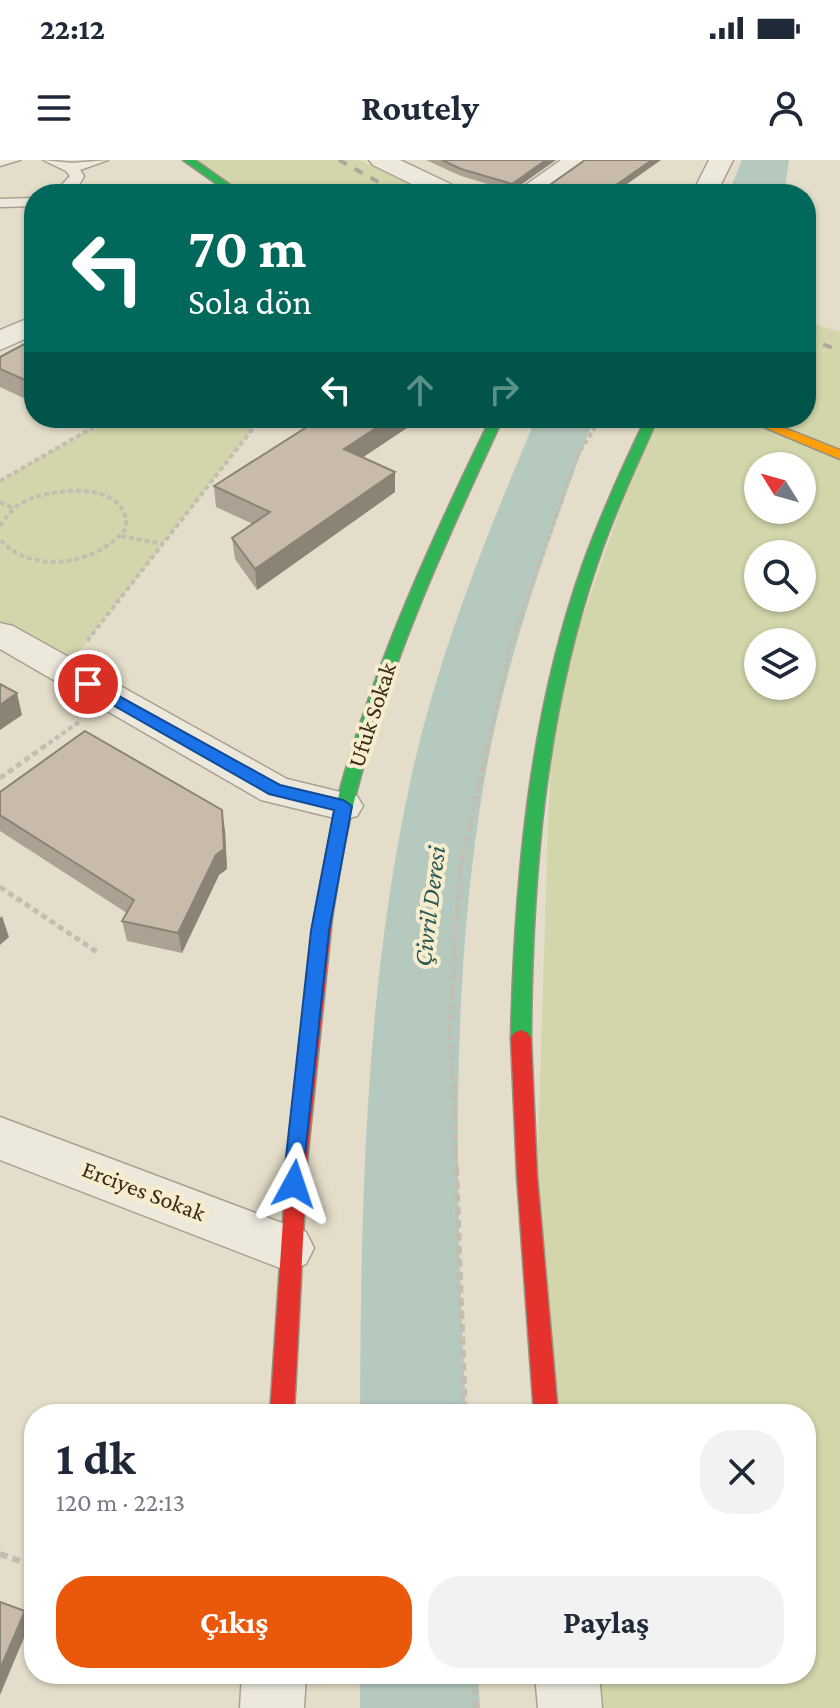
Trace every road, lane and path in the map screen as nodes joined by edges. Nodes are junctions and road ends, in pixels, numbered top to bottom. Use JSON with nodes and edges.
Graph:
{"nodes":[{"id":1,"x":13,"y":160,"type":"edge"},
{"id":2,"x":50,"y":160,"type":"edge"},
{"id":3,"x":101,"y":160,"type":"edge"},
{"id":4,"x":188,"y":160,"type":"edge"},
{"id":5,"x":381,"y":160,"type":"edge"},
{"id":6,"x":577,"y":160,"type":"edge"},
{"id":7,"x":721,"y":160,"type":"edge"},
{"id":8,"x":0,"y":162,"type":"edge"},
{"id":9,"x":449,"y":167,"type":"edge"},
{"id":10,"x":71,"y":168,"type":"junction"},
{"id":11,"x":424,"y":181,"type":"junction"},
{"id":12,"x":72,"y":184,"type":"edge"},
{"id":13,"x":223,"y":184,"type":"edge"},
{"id":14,"x":430,"y":184,"type":"edge"},
{"id":15,"x":540,"y":184,"type":"edge"},
{"id":16,"x":709,"y":184,"type":"edge"},
{"id":17,"x":24,"y":203,"type":"edge"},
{"id":18,"x":4,"y":206,"type":"edge"},
{"id":19,"x":24,"y":329,"type":"edge"},
{"id":20,"x":0,"y":341,"type":"edge"},
{"id":21,"x":92,"y":428,"type":"edge"},
{"id":22,"x":253,"y":428,"type":"edge"},
{"id":23,"x":492,"y":428,"type":"edge"},
{"id":24,"x":647,"y":428,"type":"edge"},
{"id":25,"x":773,"y":428,"type":"edge"},
{"id":26,"x":840,"y":455,"type":"edge"},
{"id":27,"x":0,"y":481,"type":"edge"},
{"id":28,"x":0,"y":502,"type":"edge"},
{"id":29,"x":12,"y":508,"type":"junction"},
{"id":30,"x":0,"y":526,"type":"edge"},
{"id":31,"x":121,"y":536,"type":"junction"},
{"id":32,"x":0,"y":539,"type":"edge"},
{"id":33,"x":163,"y":544,"type":"junction"},
{"id":34,"x":0,"y":634,"type":"edge"},
{"id":35,"x":64,"y":670,"type":"junction"},
{"id":36,"x":113,"y":698,"type":"junction"},
{"id":37,"x":0,"y":778,"type":"edge"},
{"id":38,"x":343,"y":806,"type":"junction"},
{"id":39,"x":0,"y":887,"type":"edge"},
{"id":40,"x":97,"y":952,"type":"dead end"},
{"id":41,"x":0,"y":1138,"type":"edge"},
{"id":42,"x":288,"y":1248,"type":"junction"},
{"id":43,"x":282,"y":1404,"type":"edge"},
{"id":44,"x":545,"y":1404,"type":"edge"},
{"id":45,"x":0,"y":1554,"type":"edge"},
{"id":46,"x":24,"y":1562,"type":"edge"},
{"id":47,"x":273,"y":1684,"type":"edge"},
{"id":48,"x":475,"y":1684,"type":"edge"},
{"id":49,"x":568,"y":1684,"type":"edge"},
{"id":50,"x":272,"y":1708,"type":"edge"},
{"id":51,"x":476,"y":1708,"type":"edge"},
{"id":52,"x":570,"y":1708,"type":"edge"}],
"edges":[{"from":1,"to":8,"type":"lane"},
{"from":2,"to":10,"type":"lane"},
{"from":3,"to":10,"type":"lane"},
{"from":4,"to":13,"type":"street"},
{"from":5,"to":11,"type":"street"},
{"from":6,"to":15,"type":"street"},
{"from":7,"to":16,"type":"street"},
{"from":9,"to":11,"type":"street"},
{"from":10,"to":12,"type":"lane"},
{"from":11,"to":14,"type":"street"},
{"from":17,"to":18,"type":"lane"},
{"from":19,"to":20,"type":"street"},
{"from":21,"to":27,"type":"path"},
{"from":22,"to":33,"type":"path"},
{"from":23,"to":38,"type":"street","name":"Ufuk Sokak"},
{"from":24,"to":44,"type":"street"},
{"from":25,"to":26,"type":"street"},
{"from":28,"to":29,"type":"path"},
{"from":29,"to":30,"type":"path"},
{"from":29,"to":31,"type":"path"},
{"from":31,"to":32,"type":"path"},
{"from":31,"to":33,"type":"path"},
{"from":33,"to":35,"type":"path"},
{"from":34,"to":35,"type":"street"},
{"from":35,"to":36,"type":"street"},
{"from":36,"to":37,"type":"path"},
{"from":36,"to":38,"type":"street"},
{"from":38,"to":42,"type":"street","name":"Ufuk Sokak"},
{"from":39,"to":40,"type":"path"},
{"from":41,"to":42,"type":"street","name":"Erciyes Sokak"},
{"from":42,"to":43,"type":"street","name":"Ufuk Sokak"},
{"from":45,"to":46,"type":"path"},
{"from":47,"to":50,"type":"street"},
{"from":48,"to":51,"type":"path"},
{"from":49,"to":52,"type":"street"}]}
